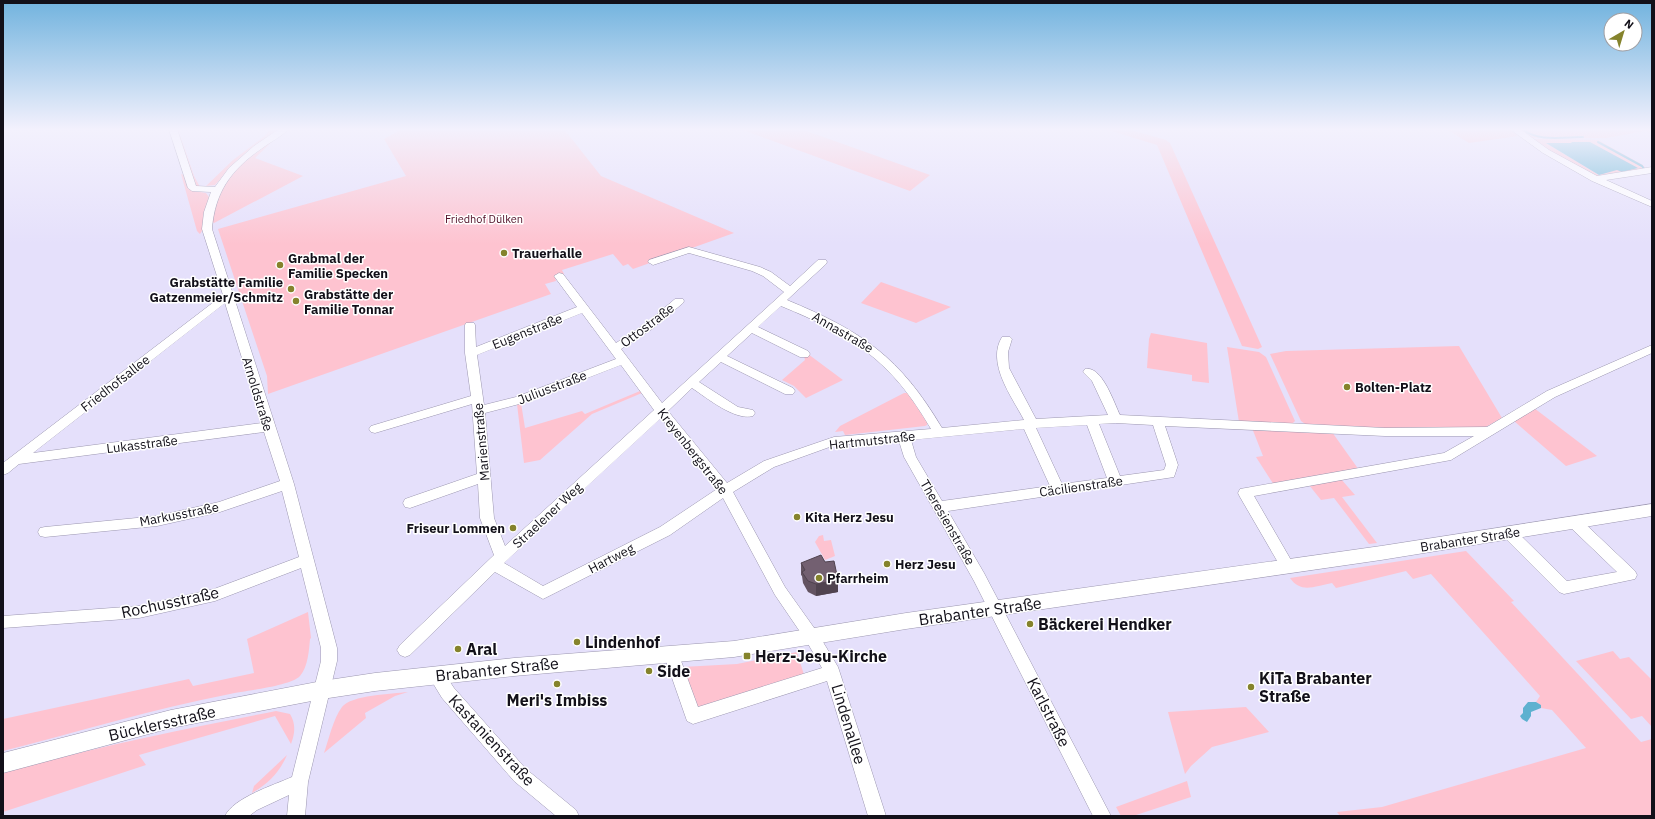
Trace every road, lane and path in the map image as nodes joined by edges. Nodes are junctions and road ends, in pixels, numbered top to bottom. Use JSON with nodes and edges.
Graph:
{"nodes":[{"id":1,"x":185,"y":167,"type":"edge"},
{"id":2,"x":235,"y":167,"type":"edge"},
{"id":3,"x":1575,"y":167,"type":"edge"},
{"id":4,"x":1652,"y":170,"type":"edge"},
{"id":5,"x":1595,"y":179,"type":"junction"},
{"id":6,"x":217,"y":190,"type":"junction"},
{"id":7,"x":1652,"y":204,"type":"edge"},
{"id":8,"x":653,"y":262,"type":"dead end"},
{"id":9,"x":822,"y":262,"type":"dead end"},
{"id":10,"x":559,"y":276,"type":"dead end"},
{"id":11,"x":791,"y":292,"type":"junction"},
{"id":12,"x":228,"y":296,"type":"junction"},
{"id":13,"x":679,"y":301,"type":"dead end"},
{"id":14,"x":779,"y":302,"type":"junction"},
{"id":15,"x":583,"y":308,"type":"junction"},
{"id":16,"x":470,"y":325,"type":"dead end"},
{"id":17,"x":750,"y":328,"type":"junction"},
{"id":18,"x":1006,"y":339,"type":"dead end"},
{"id":19,"x":615,"y":348,"type":"junction"},
{"id":20,"x":1652,"y":349,"type":"edge"},
{"id":21,"x":471,"y":353,"type":"junction"},
{"id":22,"x":804,"y":354,"type":"dead end"},
{"id":23,"x":719,"y":356,"type":"junction"},
{"id":24,"x":624,"y":360,"type":"junction"},
{"id":25,"x":1089,"y":372,"type":"dead end"},
{"id":26,"x":691,"y":382,"type":"junction"},
{"id":27,"x":789,"y":391,"type":"dead end"},
{"id":28,"x":478,"y":404,"type":"junction"},
{"id":29,"x":661,"y":410,"type":"junction"},
{"id":30,"x":749,"y":413,"type":"dead end"},
{"id":31,"x":1116,"y":419,"type":"junction"},
{"id":32,"x":1092,"y":421,"type":"junction"},
{"id":33,"x":1158,"y":422,"type":"junction"},
{"id":34,"x":1030,"y":424,"type":"junction"},
{"id":35,"x":268,"y":427,"type":"junction"},
{"id":36,"x":375,"y":429,"type":"dead end"},
{"id":37,"x":1489,"y":432,"type":"junction"},
{"id":38,"x":939,"y":433,"type":"junction"},
{"id":39,"x":903,"y":435,"type":"junction"},
{"id":40,"x":16,"y":460,"type":"junction"},
{"id":41,"x":3,"y":470,"type":"edge"},
{"id":42,"x":484,"y":477,"type":"junction"},
{"id":43,"x":1115,"y":481,"type":"junction"},
{"id":44,"x":287,"y":484,"type":"junction"},
{"id":45,"x":1058,"y":489,"type":"junction"},
{"id":46,"x":725,"y":490,"type":"junction"},
{"id":47,"x":410,"y":503,"type":"dead end"},
{"id":48,"x":939,"y":507,"type":"junction"},
{"id":49,"x":1652,"y":510,"type":"edge"},
{"id":50,"x":1574,"y":522,"type":"junction"},
{"id":51,"x":45,"y":532,"type":"dead end"},
{"id":52,"x":1509,"y":533,"type":"junction"},
{"id":53,"x":307,"y":560,"type":"junction"},
{"id":54,"x":498,"y":561,"type":"junction"},
{"id":55,"x":1288,"y":567,"type":"junction"},
{"id":56,"x":995,"y":608,"type":"junction"},
{"id":57,"x":3,"y":622,"type":"edge"},
{"id":58,"x":812,"y":636,"type":"junction"},
{"id":59,"x":405,"y":650,"type":"dead end"},
{"id":60,"x":672,"y":655,"type":"junction"},
{"id":61,"x":832,"y":672,"type":"junction"},
{"id":62,"x":436,"y":675,"type":"junction"},
{"id":63,"x":322,"y":690,"type":"junction"},
{"id":64,"x":3,"y":763,"type":"edge"},
{"id":65,"x":299,"y":782,"type":"junction"},
{"id":66,"x":234,"y":816,"type":"edge"},
{"id":67,"x":296,"y":816,"type":"edge"},
{"id":68,"x":570,"y":816,"type":"edge"},
{"id":69,"x":877,"y":816,"type":"edge"},
{"id":70,"x":1102,"y":816,"type":"edge"}],
"edges":[{"from":1,"to":6,"type":"street"},
{"from":2,"to":6,"type":"street","name":"Arnoldstraße"},
{"from":3,"to":5,"type":"street"},
{"from":4,"to":5,"type":"street"},
{"from":5,"to":7,"type":"street"},
{"from":6,"to":12,"type":"street","name":"Arnoldstraße"},
{"from":8,"to":11,"type":"street"},
{"from":9,"to":11,"type":"street","name":"Straelener Weg"},
{"from":10,"to":15,"type":"street","name":"Kreyenbergstraße"},
{"from":11,"to":14,"type":"street","name":"Straelener Weg"},
{"from":12,"to":35,"type":"street","name":"Arnoldstraße"},
{"from":12,"to":40,"type":"street","name":"Friedhofsallee"},
{"from":13,"to":19,"type":"street","name":"Ottostraße"},
{"from":14,"to":17,"type":"street","name":"Straelener Weg"},
{"from":14,"to":38,"type":"street","name":"Annastraße"},
{"from":15,"to":19,"type":"street","name":"Kreyenbergstraße"},
{"from":15,"to":21,"type":"street","name":"Eugenstraße"},
{"from":16,"to":21,"type":"street","name":"Marienstraße"},
{"from":17,"to":22,"type":"street"},
{"from":17,"to":23,"type":"street","name":"Straelener Weg"},
{"from":18,"to":34,"type":"street"},
{"from":19,"to":24,"type":"street","name":"Kreyenbergstraße"},
{"from":20,"to":37,"type":"street"},
{"from":21,"to":28,"type":"street","name":"Marienstraße"},
{"from":23,"to":26,"type":"street","name":"Straelener Weg"},
{"from":23,"to":27,"type":"street"},
{"from":24,"to":28,"type":"street","name":"Juliusstraße"},
{"from":24,"to":29,"type":"street","name":"Kreyenbergstraße"},
{"from":25,"to":31,"type":"street"},
{"from":26,"to":29,"type":"street","name":"Straelener Weg"},
{"from":26,"to":30,"type":"street"},
{"from":28,"to":36,"type":"street","name":"Juliusstraße"},
{"from":28,"to":42,"type":"street","name":"Marienstraße"},
{"from":29,"to":46,"type":"street","name":"Kreyenbergstraße"},
{"from":29,"to":54,"type":"street","name":"Straelener Weg"},
{"from":31,"to":32,"type":"street","name":"Hartmutstraße"},
{"from":31,"to":33,"type":"street","name":"Hartmutstraße"},
{"from":32,"to":34,"type":"street","name":"Hartmutstraße"},
{"from":32,"to":43,"type":"street"},
{"from":33,"to":37,"type":"street","name":"Hartmutstraße"},
{"from":33,"to":43,"type":"street","name":"Cäcilienstraße"},
{"from":34,"to":38,"type":"street","name":"Hartmutstraße"},
{"from":34,"to":45,"type":"street"},
{"from":35,"to":40,"type":"street","name":"Lukasstraße"},
{"from":35,"to":44,"type":"street","name":"Arnoldstraße"},
{"from":37,"to":55,"type":"street"},
{"from":38,"to":39,"type":"street","name":"Hartmutstraße"},
{"from":39,"to":46,"type":"street","name":"Hartmutstraße"},
{"from":39,"to":48,"type":"street","name":"Theresienstraße"},
{"from":40,"to":41,"type":"street","name":"Friedhofsallee"},
{"from":42,"to":47,"type":"street"},
{"from":42,"to":54,"type":"street","name":"Marienstraße"},
{"from":43,"to":45,"type":"street","name":"Cäcilienstraße"},
{"from":44,"to":51,"type":"street","name":"Markusstraße"},
{"from":44,"to":53,"type":"street","name":"Arnoldstraße"},
{"from":45,"to":48,"type":"street","name":"Cäcilienstraße"},
{"from":46,"to":54,"type":"street","name":"Hartweg"},
{"from":46,"to":58,"type":"street","name":"Kreyenbergstraße"},
{"from":48,"to":56,"type":"street","name":"Theresienstraße"},
{"from":49,"to":50,"type":"main road","name":"Brabanter Straße"},
{"from":50,"to":52,"type":"main road","name":"Brabanter Straße"},
{"from":50,"to":52,"type":"street"},
{"from":52,"to":55,"type":"main road","name":"Brabanter Straße"},
{"from":53,"to":57,"type":"street","name":"Rochusstraße"},
{"from":53,"to":63,"type":"street","name":"Arnoldstraße"},
{"from":54,"to":59,"type":"street","name":"Straelener Weg"},
{"from":55,"to":56,"type":"main road","name":"Brabanter Straße"},
{"from":56,"to":58,"type":"main road","name":"Brabanter Straße"},
{"from":56,"to":70,"type":"street","name":"Karlstraße"},
{"from":58,"to":60,"type":"main road","name":"Brabanter Straße"},
{"from":58,"to":61,"type":"street","name":"Lindenallee"},
{"from":60,"to":61,"type":"street"},
{"from":60,"to":62,"type":"main road","name":"Brabanter Straße"},
{"from":61,"to":69,"type":"street","name":"Lindenallee"},
{"from":62,"to":63,"type":"main road","name":"Brabanter Straße"},
{"from":62,"to":68,"type":"street","name":"Kastanienstraße"},
{"from":63,"to":64,"type":"main road","name":"Bücklersstraße"},
{"from":63,"to":65,"type":"street","name":"Arnoldstraße"},
{"from":65,"to":66,"type":"street"},
{"from":65,"to":67,"type":"street","name":"Arnoldstraße"}]}
